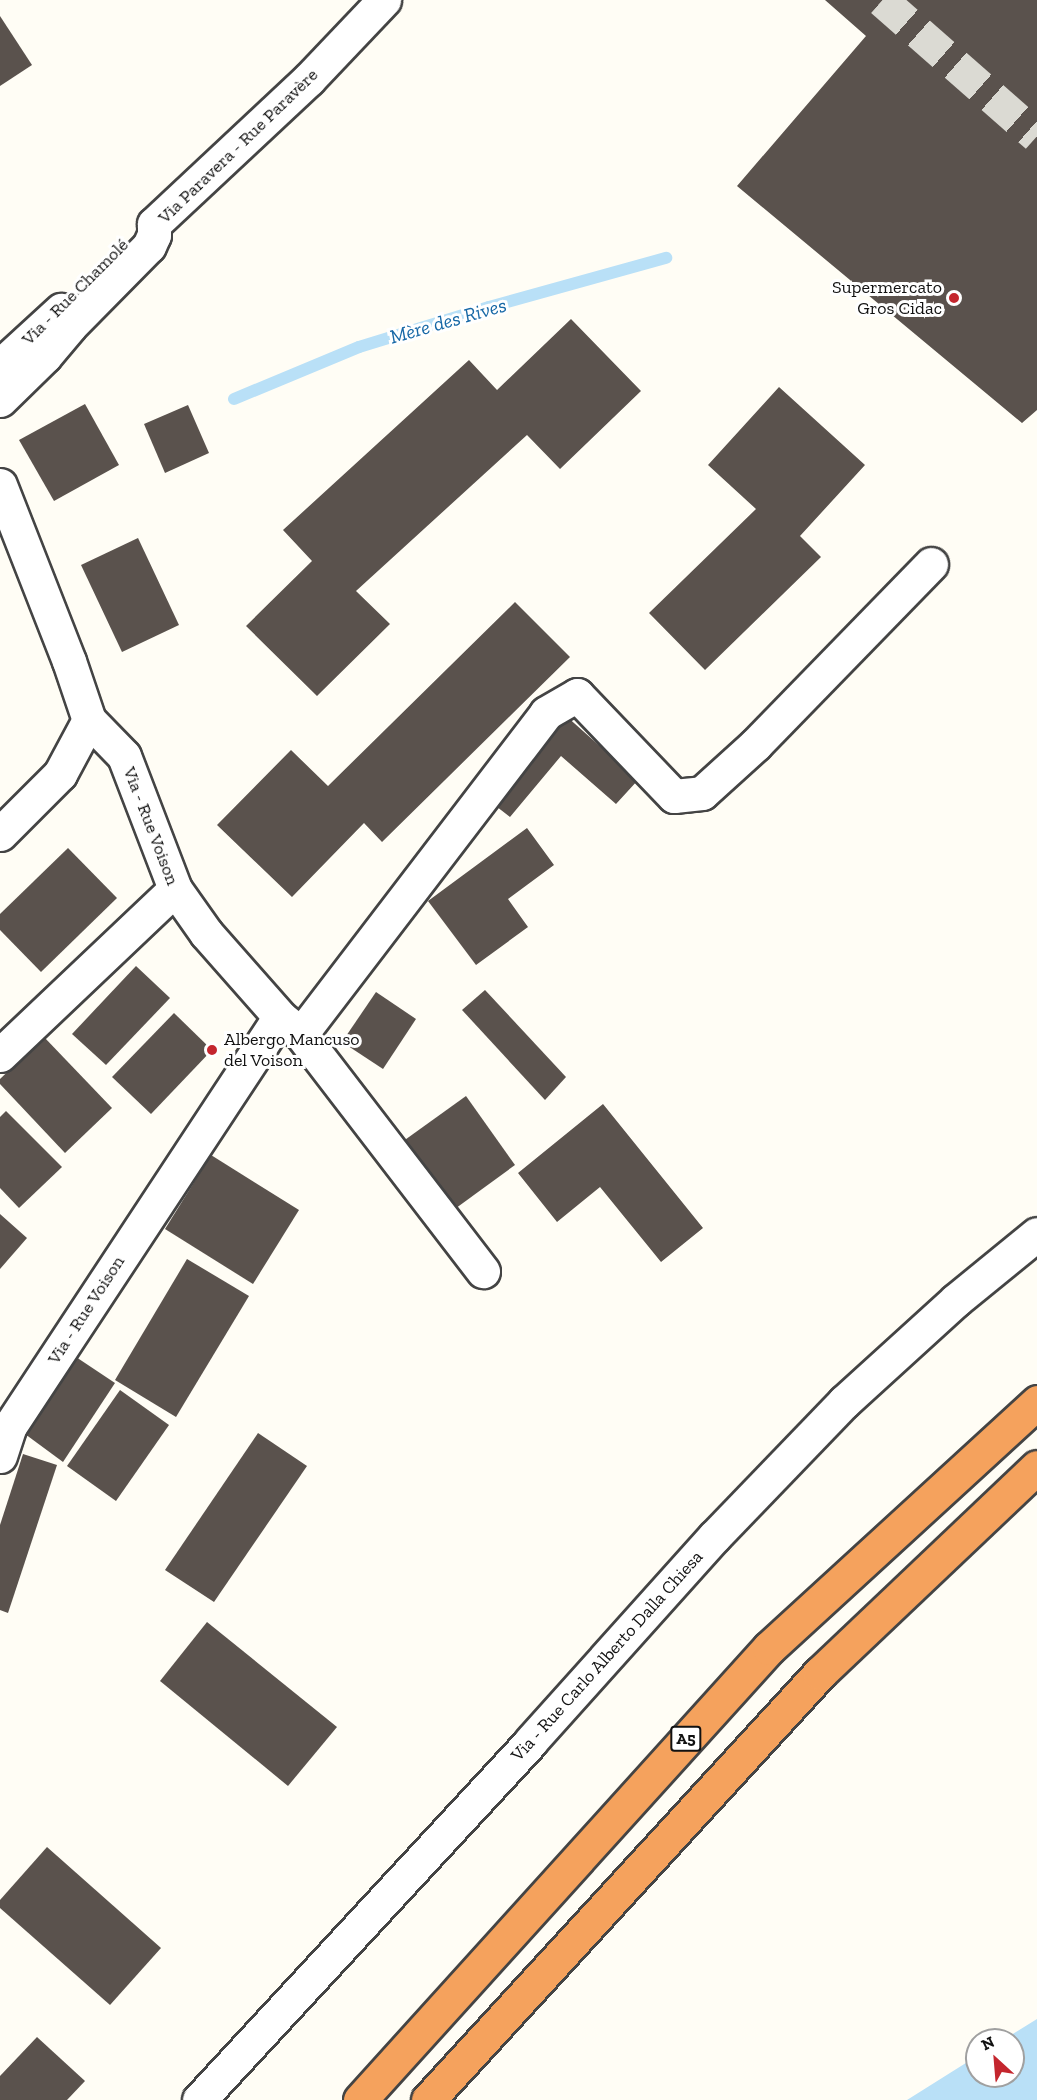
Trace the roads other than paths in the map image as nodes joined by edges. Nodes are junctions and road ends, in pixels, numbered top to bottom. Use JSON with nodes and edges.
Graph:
{"nodes":[{"id":1,"x":383,"y":4,"type":"edge"},
{"id":2,"x":154,"y":224,"type":"junction"},
{"id":3,"x":0,"y":366,"type":"edge"},
{"id":4,"x":0,"y":400,"type":"edge"},
{"id":5,"x":0,"y":485,"type":"edge"},
{"id":6,"x":931,"y":564,"type":"dead end"},
{"id":7,"x":88,"y":720,"type":"junction"},
{"id":8,"x":0,"y":834,"type":"edge"},
{"id":9,"x":175,"y":889,"type":"junction"},
{"id":10,"x":291,"y":1025,"type":"junction"},
{"id":11,"x":0,"y":1055,"type":"edge"},
{"id":12,"x":1037,"y":1234,"type":"edge"},
{"id":13,"x":483,"y":1271,"type":"dead end"},
{"id":14,"x":1037,"y":1402,"type":"edge"},
{"id":15,"x":0,"y":1456,"type":"edge"},
{"id":16,"x":1037,"y":1467,"type":"edge"},
{"id":17,"x":199,"y":2100,"type":"edge"},
{"id":18,"x":360,"y":2100,"type":"edge"},
{"id":19,"x":428,"y":2100,"type":"edge"}],
"edges":[{"from":1,"to":2,"type":"street","name":"Via Paravera - Rue Paravère"},
{"from":2,"to":3,"type":"street","name":"Via - Rue Chamolé"},
{"from":2,"to":4,"type":"street","name":"Via Paravera - Rue Paravère"},
{"from":5,"to":7,"type":"street","name":"Via - Rue Voison"},
{"from":6,"to":10,"type":"street"},
{"from":7,"to":8,"type":"street"},
{"from":7,"to":9,"type":"street","name":"Via - Rue Voison"},
{"from":9,"to":10,"type":"street","name":"Via - Rue Voison"},
{"from":9,"to":11,"type":"street"},
{"from":10,"to":13,"type":"street","name":"Via - Rue Voison"},
{"from":10,"to":15,"type":"street","name":"Via - Rue Voison"},
{"from":12,"to":17,"type":"street","name":"Via - Rue Carlo Alberto Dalla Chiesa"},
{"from":14,"to":18,"type":"highway","number":"A5"},
{"from":16,"to":19,"type":"highway"}]}
